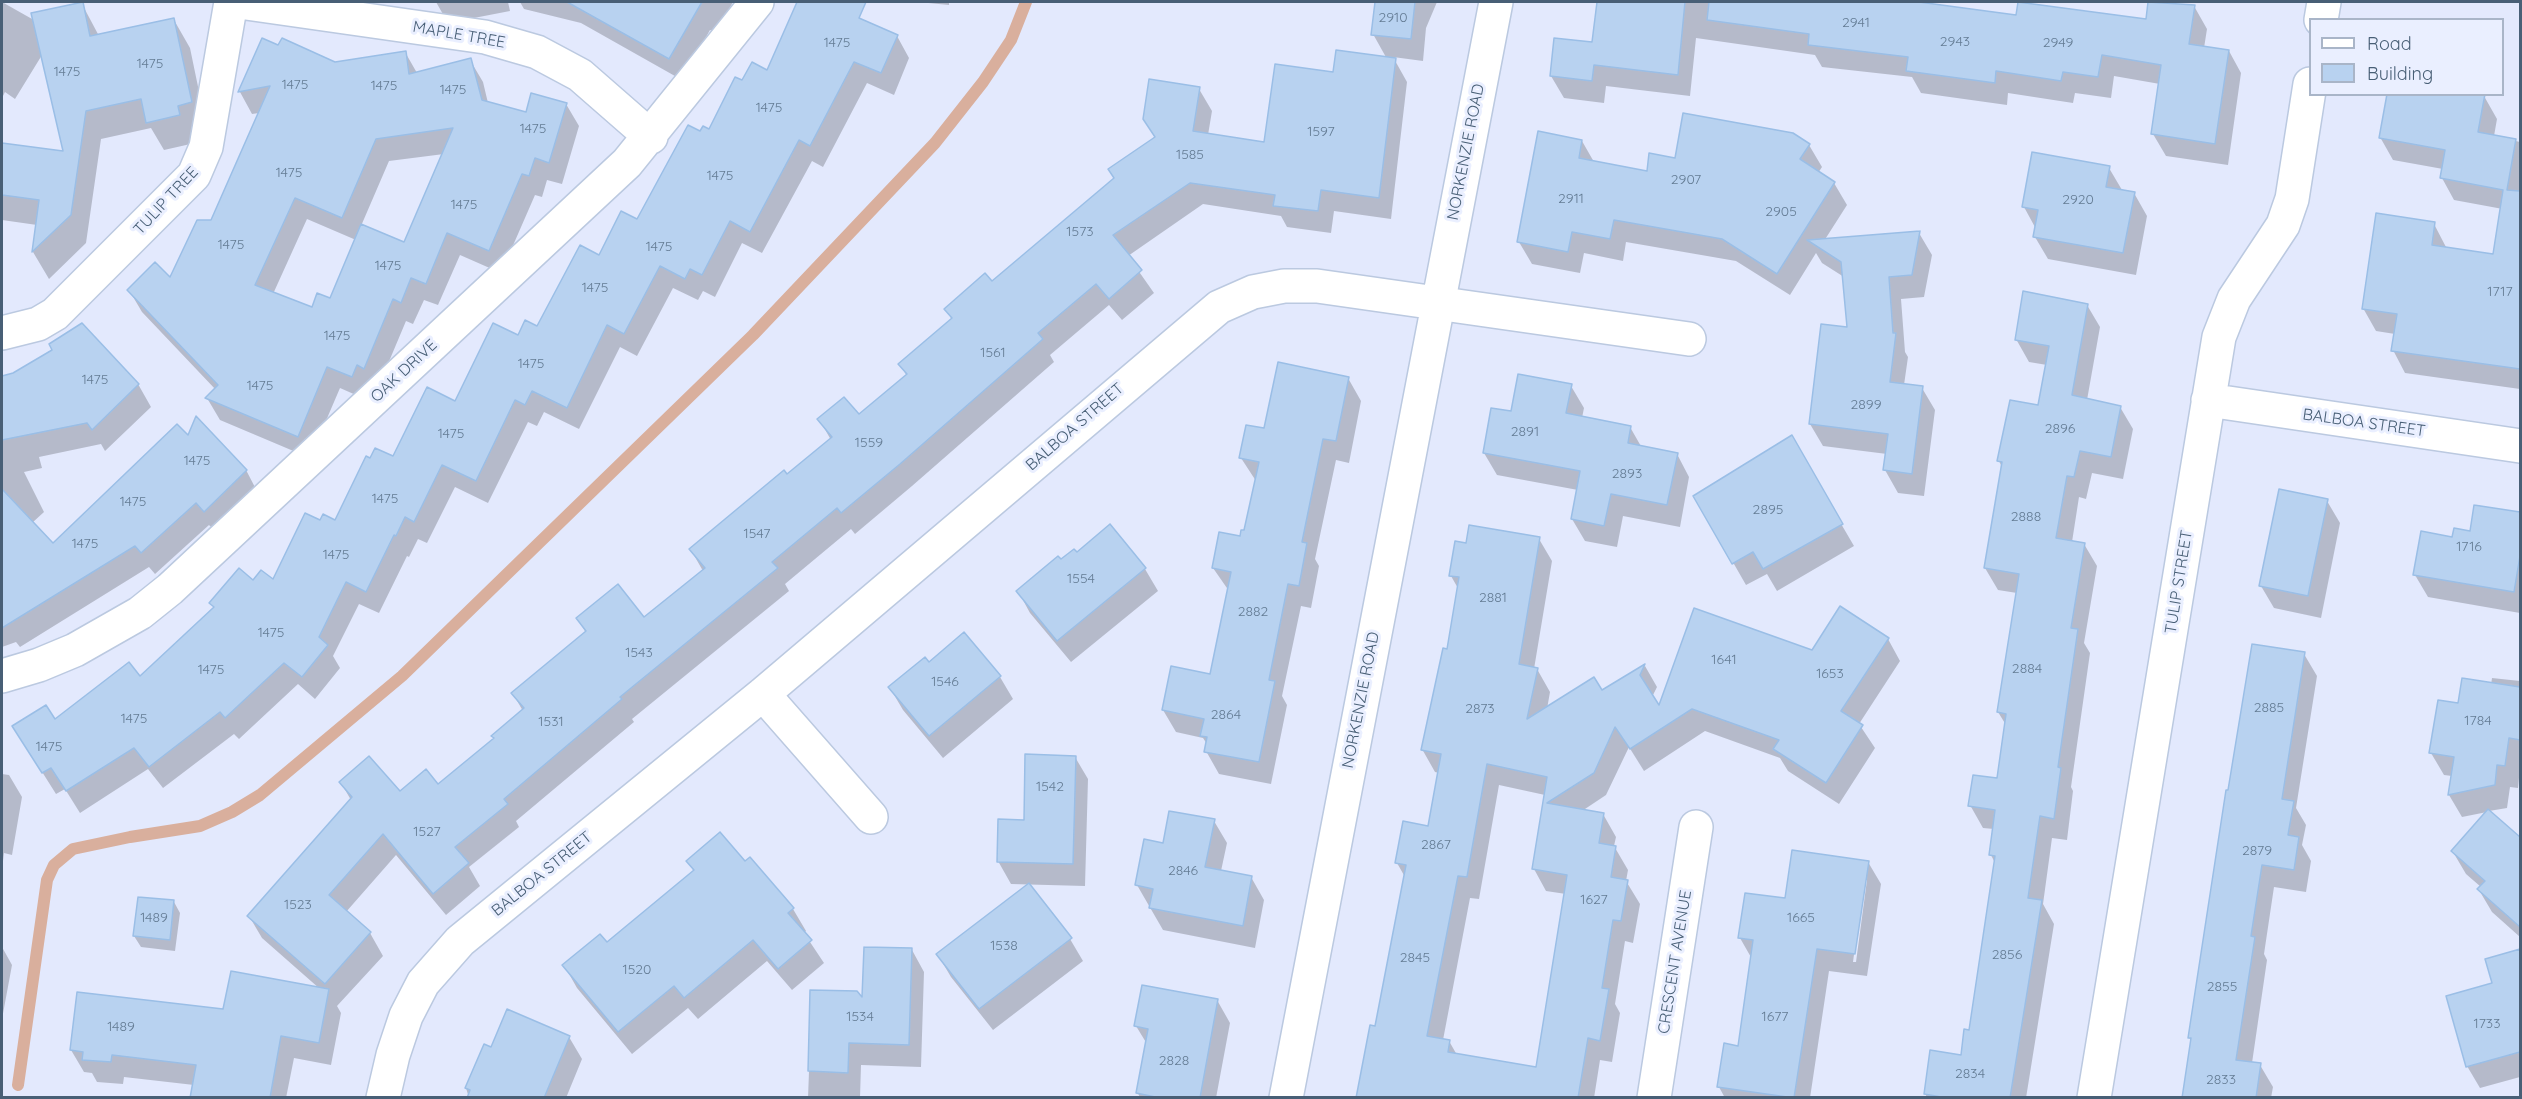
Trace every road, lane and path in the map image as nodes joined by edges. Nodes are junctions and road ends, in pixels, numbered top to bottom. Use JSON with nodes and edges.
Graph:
{"nodes":[{"id":1,"x":231,"y":2,"type":"edge"},
{"id":2,"x":239,"y":2,"type":"edge"},
{"id":3,"x":757,"y":2,"type":"edge"},
{"id":4,"x":1496,"y":2,"type":"edge"},
{"id":5,"x":2324,"y":2,"type":"edge"},
{"id":6,"x":2321,"y":18,"type":"edge"},
{"id":7,"x":2309,"y":90,"type":"edge"},
{"id":8,"x":651,"y":136,"type":"junction"},
{"id":9,"x":1436,"y":303,"type":"junction"},
{"id":10,"x":2,"y":333,"type":"edge"},
{"id":11,"x":1689,"y":339,"type":"dead end"},
{"id":12,"x":2208,"y":400,"type":"junction"},
{"id":13,"x":2520,"y":446,"type":"edge"},
{"id":14,"x":2,"y":676,"type":"edge"},
{"id":15,"x":763,"y":694,"type":"junction"},
{"id":16,"x":871,"y":817,"type":"dead end"},
{"id":17,"x":1696,"y":827,"type":"dead end"},
{"id":18,"x":383,"y":1098,"type":"edge"},
{"id":19,"x":1286,"y":1098,"type":"edge"},
{"id":20,"x":1654,"y":1098,"type":"edge"},
{"id":21,"x":2094,"y":1098,"type":"edge"}],
"edges":[{"from":1,"to":10,"type":"street","name":"TULIP TREE"},
{"from":2,"to":8,"type":"street","name":"MAPLE TREE"},
{"from":3,"to":8,"type":"street","name":"OAK DRIVE"},
{"from":4,"to":9,"type":"street","name":"NORKENZIE ROAD"},
{"from":5,"to":6,"type":"street"},
{"from":7,"to":12,"type":"street","name":"TULIP STREET"},
{"from":8,"to":14,"type":"street","name":"OAK DRIVE"},
{"from":9,"to":11,"type":"street"},
{"from":9,"to":15,"type":"street","name":"BALBOA STREET"},
{"from":9,"to":19,"type":"street","name":"NORKENZIE ROAD"},
{"from":12,"to":13,"type":"street","name":"BALBOA STREET"},
{"from":12,"to":21,"type":"street","name":"TULIP STREET"},
{"from":15,"to":16,"type":"street"},
{"from":15,"to":18,"type":"street","name":"BALBOA STREET"},
{"from":17,"to":20,"type":"street","name":"CRESCENT AVENUE"}]}
